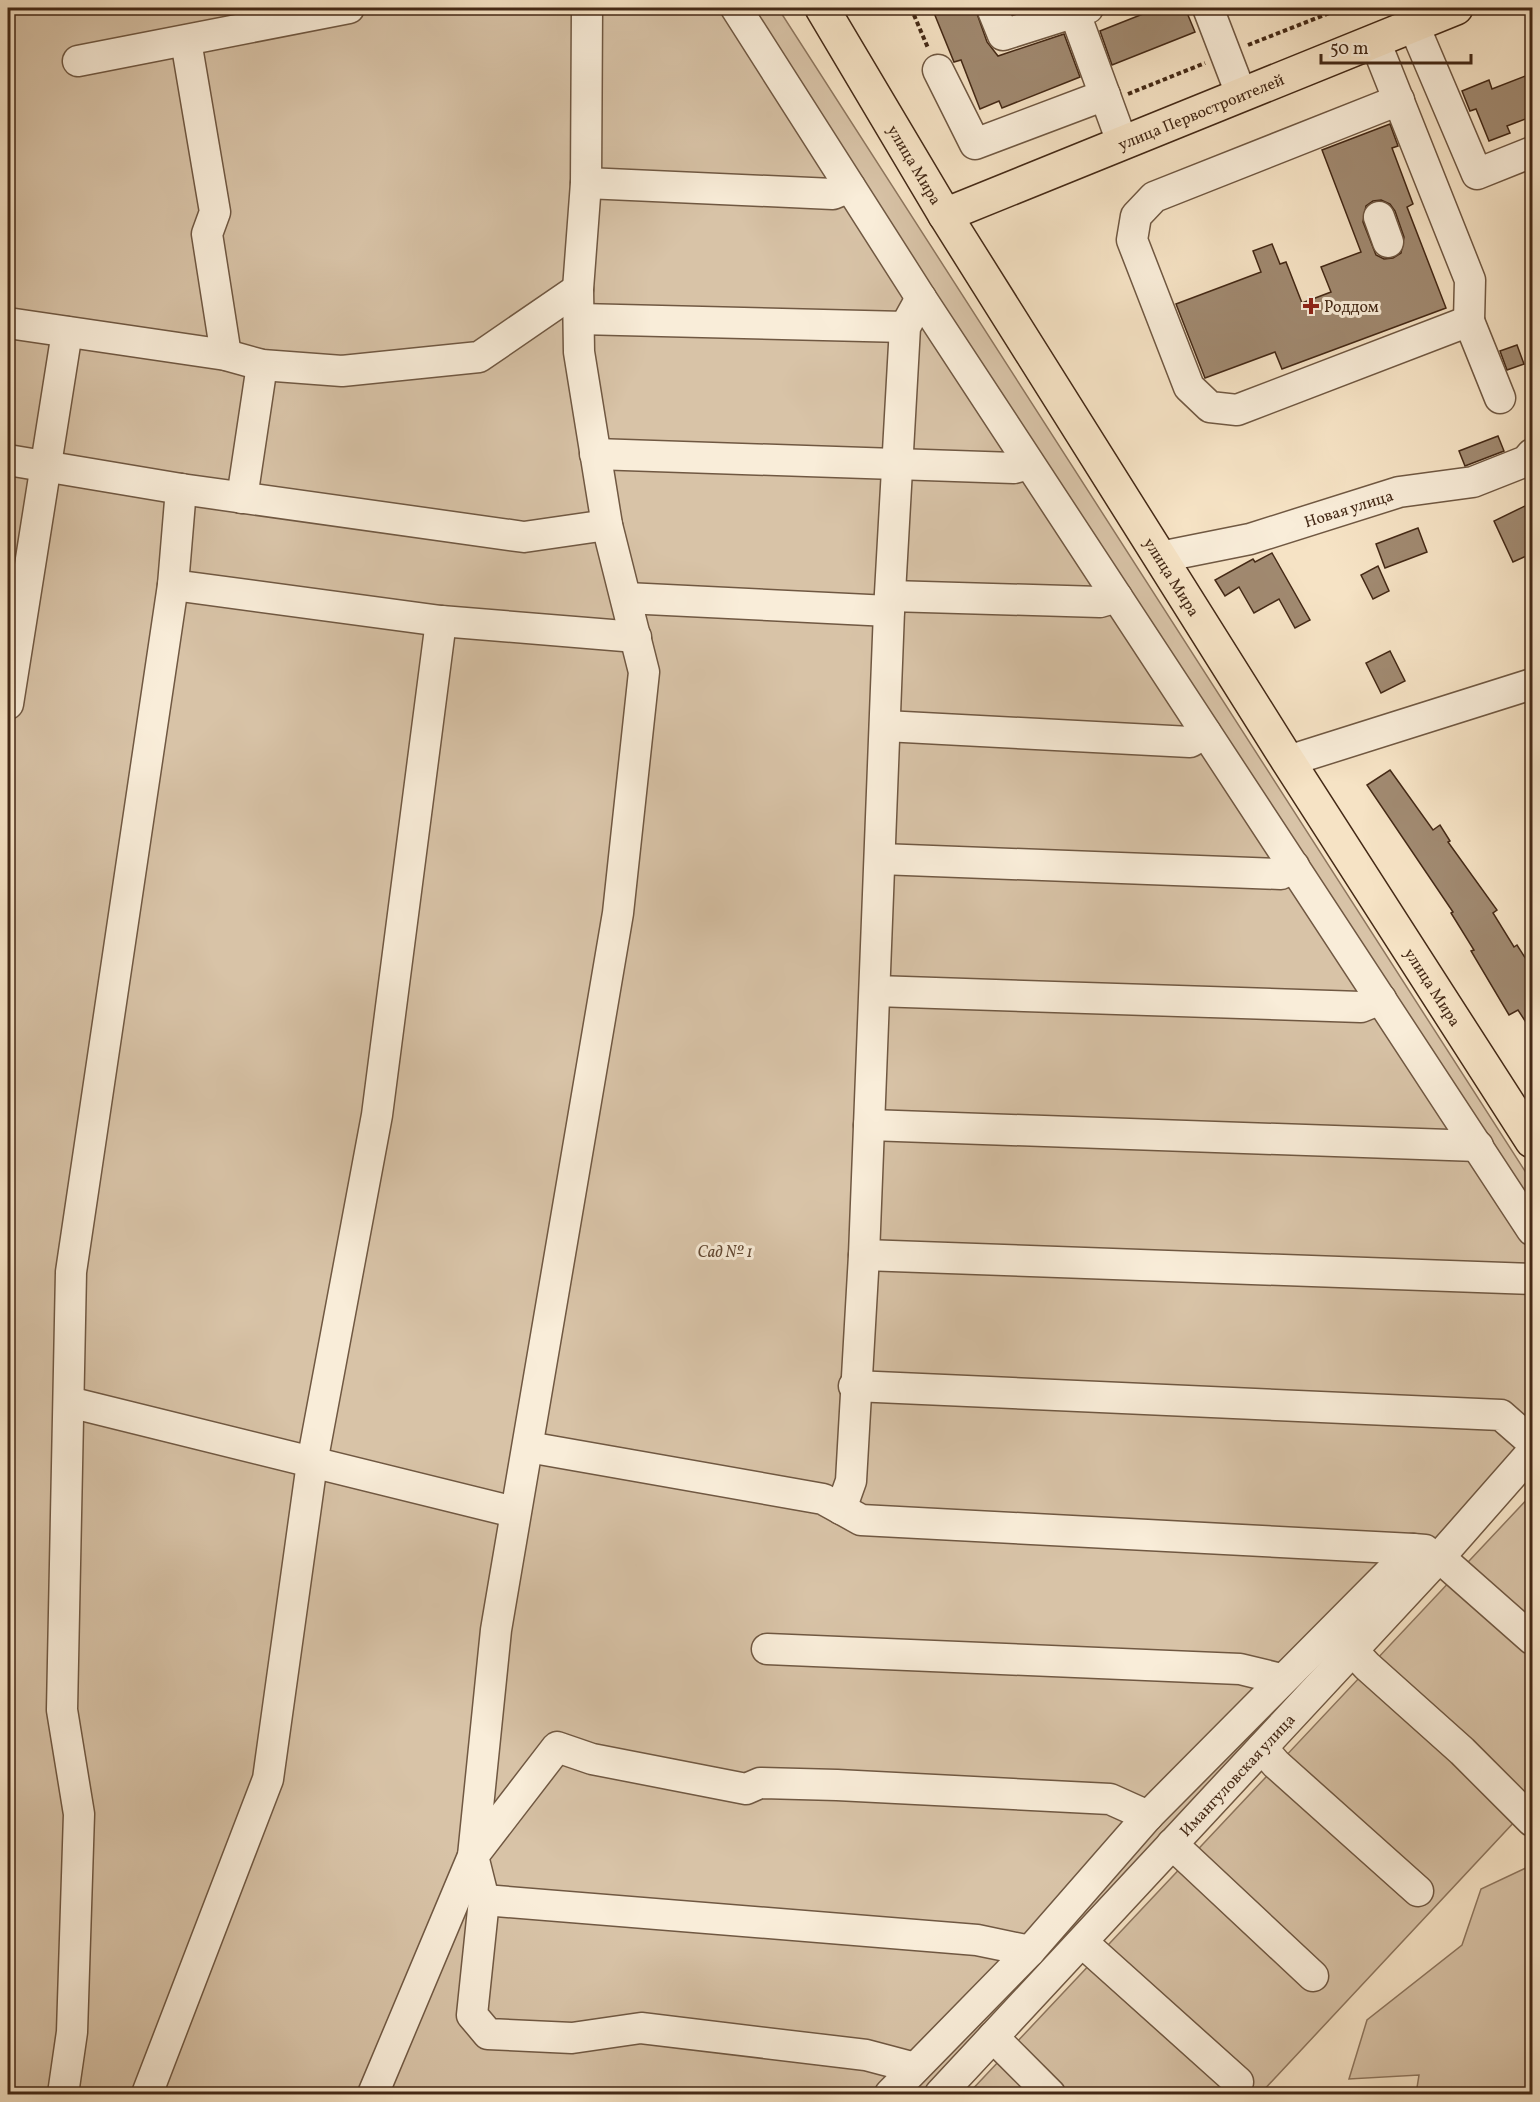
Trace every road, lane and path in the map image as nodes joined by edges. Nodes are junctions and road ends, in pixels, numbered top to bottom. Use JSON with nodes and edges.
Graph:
{"nodes":[{"id":1,"x":349,"y":8,"type":"edge"},
{"id":2,"x":587,"y":8,"type":"edge"},
{"id":3,"x":735,"y":8,"type":"edge"},
{"id":4,"x":822,"y":8,"type":"edge"},
{"id":5,"x":911,"y":8,"type":"edge"},
{"id":6,"x":992,"y":8,"type":"edge"},
{"id":7,"x":1208,"y":8,"type":"edge"},
{"id":8,"x":1456,"y":8,"type":"edge"},
{"id":9,"x":1079,"y":9,"type":"edge"},
{"id":10,"x":1039,"y":15,"type":"edge"},
{"id":11,"x":1414,"y":26,"type":"junction"},
{"id":12,"x":1375,"y":40,"type":"junction"},
{"id":13,"x":186,"y":41,"type":"junction"},
{"id":14,"x":78,"y":61,"type":"dead end"},
{"id":15,"x":938,"y":70,"type":"joint"},
{"id":16,"x":1242,"y":94,"type":"junction"},
{"id":17,"x":1105,"y":95,"type":"junction"},
{"id":18,"x":1399,"y":100,"type":"junction"},
{"id":19,"x":1122,"y":142,"type":"junction"},
{"id":20,"x":1533,"y":152,"type":"edge"},
{"id":21,"x":586,"y":183,"type":"junction"},
{"id":22,"x":850,"y":187,"type":"junction"},
{"id":23,"x":945,"y":215,"type":"junction"},
{"id":24,"x":578,"y":289,"type":"junction"},
{"id":25,"x":921,"y":298,"type":"junction"},
{"id":26,"x":579,"y":319,"type":"junction"},
{"id":27,"x":1469,"y":321,"type":"junction"},
{"id":28,"x":8,"y":323,"type":"edge"},
{"id":29,"x":905,"y":327,"type":"junction"},
{"id":30,"x":67,"y":332,"type":"junction"},
{"id":31,"x":226,"y":355,"type":"junction"},
{"id":32,"x":262,"y":365,"type":"junction"},
{"id":33,"x":1500,"y":398,"type":"dead end"},
{"id":34,"x":1533,"y":453,"type":"edge"},
{"id":35,"x":595,"y":454,"type":"junction"},
{"id":36,"x":8,"y":460,"type":"edge"},
{"id":37,"x":897,"y":464,"type":"junction"},
{"id":38,"x":1029,"y":464,"type":"junction"},
{"id":39,"x":44,"y":466,"type":"junction"},
{"id":40,"x":181,"y":489,"type":"junction"},
{"id":41,"x":242,"y":498,"type":"junction"},
{"id":42,"x":607,"y":525,"type":"junction"},
{"id":43,"x":1160,"y":557,"type":"junction"},
{"id":44,"x":173,"y":585,"type":"junction"},
{"id":45,"x":1117,"y":597,"type":"junction"},
{"id":46,"x":626,"y":598,"type":"junction"},
{"id":47,"x":889,"y":603,"type":"junction"},
{"id":48,"x":441,"y":621,"type":"junction"},
{"id":49,"x":636,"y":637,"type":"junction"},
{"id":50,"x":1533,"y":684,"type":"edge"},
{"id":51,"x":8,"y":704,"type":"edge"},
{"id":52,"x":885,"y":726,"type":"junction"},
{"id":53,"x":1206,"y":733,"type":"junction"},
{"id":54,"x":1288,"y":761,"type":"junction"},
{"id":55,"x":880,"y":859,"type":"junction"},
{"id":56,"x":1293,"y":866,"type":"junction"},
{"id":57,"x":875,"y":991,"type":"junction"},
{"id":58,"x":1381,"y":999,"type":"junction"},
{"id":59,"x":868,"y":1125,"type":"junction"},
{"id":60,"x":1533,"y":1141,"type":"edge"},
{"id":61,"x":1478,"y":1146,"type":"junction"},
{"id":62,"x":1533,"y":1230,"type":"edge"},
{"id":63,"x":864,"y":1255,"type":"junction"},
{"id":64,"x":1533,"y":1279,"type":"edge"},
{"id":65,"x":854,"y":1386,"type":"junction"},
{"id":66,"x":69,"y":1402,"type":"junction"},
{"id":67,"x":528,"y":1447,"type":"junction"},
{"id":68,"x":1532,"y":1452,"type":"edge"},
{"id":69,"x":312,"y":1462,"type":"junction"},
{"id":70,"x":841,"y":1509,"type":"junction"},
{"id":71,"x":514,"y":1512,"type":"junction"},
{"id":72,"x":1432,"y":1552,"type":"junction"},
{"id":73,"x":1533,"y":1639,"type":"edge"},
{"id":74,"x":767,"y":1649,"type":"dead end"},
{"id":75,"x":1352,"y":1650,"type":"junction"},
{"id":76,"x":1281,"y":1679,"type":"junction"},
{"id":77,"x":1262,"y":1748,"type":"junction"},
{"id":78,"x":1148,"y":1816,"type":"junction"},
{"id":79,"x":1533,"y":1821,"type":"edge"},
{"id":80,"x":1172,"y":1844,"type":"junction"},
{"id":81,"x":473,"y":1856,"type":"junction"},
{"id":82,"x":1418,"y":1891,"type":"dead end"},
{"id":83,"x":484,"y":1900,"type":"junction"},
{"id":84,"x":1082,"y":1942,"type":"junction"},
{"id":85,"x":1030,"y":1951,"type":"junction"},
{"id":86,"x":1313,"y":1976,"type":"dead end"},
{"id":87,"x":993,"y":2037,"type":"junction"},
{"id":88,"x":915,"y":2068,"type":"junction"},
{"id":89,"x":1238,"y":2082,"type":"dead end"},
{"id":90,"x":63,"y":2094,"type":"edge"},
{"id":91,"x":147,"y":2094,"type":"edge"},
{"id":92,"x":373,"y":2094,"type":"edge"},
{"id":93,"x":890,"y":2094,"type":"edge"},
{"id":94,"x":940,"y":2094,"type":"edge"},
{"id":95,"x":1050,"y":2094,"type":"edge"}],
"edges":[{"from":1,"to":13,"type":"street"},
{"from":2,"to":21,"type":"street"},
{"from":3,"to":22,"type":"street"},
{"from":4,"to":23,"type":"main road","name":"улица Мира"},
{"from":5,"to":15,"type":"path"},
{"from":6,"to":10,"type":"street"},
{"from":7,"to":16,"type":"street"},
{"from":8,"to":11,"type":"main road","name":"улица Первостроителей"},
{"from":9,"to":10,"type":"street"},
{"from":9,"to":17,"type":"street"},
{"from":11,"to":12,"type":"main road","name":"улица Первостроителей"},
{"from":11,"to":20,"type":"street"},
{"from":12,"to":16,"type":"main road","name":"улица Первостроителей"},
{"from":12,"to":18,"type":"street"},
{"from":13,"to":14,"type":"street"},
{"from":13,"to":31,"type":"street"},
{"from":15,"to":17,"type":"street"},
{"from":16,"to":19,"type":"main road","name":"улица Первостроителей"},
{"from":17,"to":19,"type":"street"},
{"from":18,"to":27,"type":"street"},
{"from":18,"to":27,"type":"street"},
{"from":19,"to":23,"type":"main road","name":"улица Первостроителей"},
{"from":21,"to":22,"type":"street"},
{"from":21,"to":24,"type":"street"},
{"from":22,"to":25,"type":"street"},
{"from":23,"to":43,"type":"main road","name":"улица Мира"},
{"from":24,"to":26,"type":"street"},
{"from":24,"to":32,"type":"street"},
{"from":25,"to":29,"type":"street"},
{"from":25,"to":38,"type":"street"},
{"from":26,"to":29,"type":"street"},
{"from":26,"to":35,"type":"street"},
{"from":27,"to":33,"type":"street"},
{"from":28,"to":30,"type":"street"},
{"from":29,"to":37,"type":"street"},
{"from":30,"to":31,"type":"street"},
{"from":30,"to":39,"type":"street"},
{"from":31,"to":32,"type":"street"},
{"from":32,"to":41,"type":"street"},
{"from":34,"to":43,"type":"street","name":"Новая улица"},
{"from":35,"to":37,"type":"street"},
{"from":35,"to":42,"type":"street"},
{"from":36,"to":39,"type":"street"},
{"from":37,"to":38,"type":"street"},
{"from":37,"to":47,"type":"street"},
{"from":38,"to":45,"type":"street"},
{"from":39,"to":40,"type":"street"},
{"from":39,"to":51,"type":"street"},
{"from":40,"to":41,"type":"street"},
{"from":40,"to":44,"type":"street"},
{"from":41,"to":42,"type":"street"},
{"from":42,"to":46,"type":"street"},
{"from":43,"to":54,"type":"main road","name":"улица Мира"},
{"from":44,"to":48,"type":"street"},
{"from":44,"to":66,"type":"street"},
{"from":45,"to":47,"type":"street"},
{"from":45,"to":53,"type":"street"},
{"from":46,"to":47,"type":"street"},
{"from":46,"to":49,"type":"street"},
{"from":47,"to":52,"type":"street"},
{"from":48,"to":49,"type":"street"},
{"from":48,"to":69,"type":"street"},
{"from":49,"to":67,"type":"street"},
{"from":50,"to":54,"type":"street"},
{"from":52,"to":53,"type":"street"},
{"from":52,"to":55,"type":"street"},
{"from":53,"to":56,"type":"street"},
{"from":54,"to":60,"type":"main road","name":"улица Мира"},
{"from":55,"to":56,"type":"street"},
{"from":55,"to":57,"type":"street"},
{"from":56,"to":58,"type":"street"},
{"from":57,"to":58,"type":"street"},
{"from":57,"to":59,"type":"street"},
{"from":58,"to":61,"type":"street"},
{"from":59,"to":61,"type":"street"},
{"from":59,"to":63,"type":"street"},
{"from":61,"to":62,"type":"street"},
{"from":63,"to":64,"type":"street"},
{"from":63,"to":65,"type":"street"},
{"from":65,"to":68,"type":"street"},
{"from":65,"to":70,"type":"street"},
{"from":66,"to":69,"type":"street"},
{"from":66,"to":90,"type":"street"},
{"from":67,"to":70,"type":"street"},
{"from":67,"to":71,"type":"street"},
{"from":68,"to":72,"type":"street","name":"Имангуловская улица"},
{"from":69,"to":71,"type":"street"},
{"from":69,"to":91,"type":"street"},
{"from":70,"to":72,"type":"street"},
{"from":71,"to":81,"type":"street"},
{"from":72,"to":73,"type":"street"},
{"from":72,"to":75,"type":"street","name":"Имангуловская улица"},
{"from":72,"to":76,"type":"street"},
{"from":74,"to":76,"type":"street"},
{"from":75,"to":77,"type":"street","name":"Имангуловская улица"},
{"from":75,"to":79,"type":"street"},
{"from":76,"to":78,"type":"street"},
{"from":77,"to":80,"type":"street","name":"Имангуловская улица"},
{"from":77,"to":82,"type":"street"},
{"from":78,"to":81,"type":"street"},
{"from":78,"to":85,"type":"street"},
{"from":80,"to":84,"type":"street","name":"Имангуловская улица"},
{"from":80,"to":86,"type":"street"},
{"from":81,"to":83,"type":"street"},
{"from":81,"to":92,"type":"street"},
{"from":83,"to":85,"type":"street"},
{"from":83,"to":88,"type":"street"},
{"from":84,"to":87,"type":"street","name":"Имангуловская улица"},
{"from":84,"to":89,"type":"street"},
{"from":85,"to":88,"type":"street"},
{"from":87,"to":94,"type":"street","name":"Имангуловская улица"},
{"from":87,"to":95,"type":"street"},
{"from":88,"to":93,"type":"street"}]}
